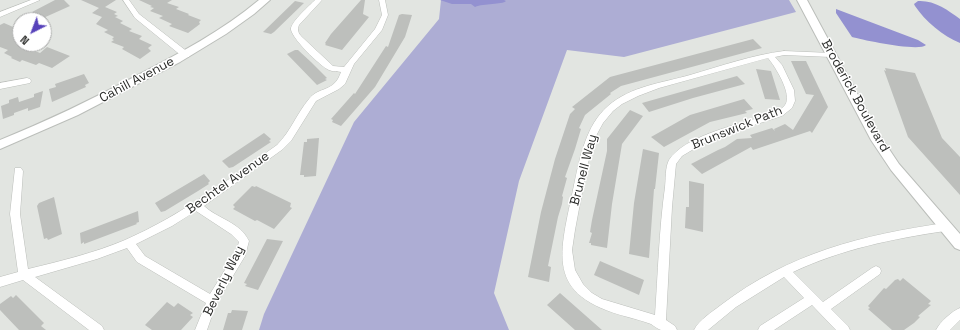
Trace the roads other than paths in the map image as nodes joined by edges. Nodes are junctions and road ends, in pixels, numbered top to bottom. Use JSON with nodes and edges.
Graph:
{"nodes":[{"id":1,"x":37,"y":0,"type":"edge"},
{"id":2,"x":126,"y":0,"type":"edge"},
{"id":3,"x":265,"y":0,"type":"edge"},
{"id":4,"x":319,"y":0,"type":"edge"},
{"id":5,"x":382,"y":0,"type":"edge"},
{"id":6,"x":802,"y":0,"type":"edge"},
{"id":7,"x":0,"y":15,"type":"edge"},
{"id":8,"x":186,"y":55,"type":"junction"},
{"id":9,"x":770,"y":55,"type":"junction"},
{"id":10,"x":831,"y":55,"type":"junction"},
{"id":11,"x":346,"y":70,"type":"junction"},
{"id":12,"x":27,"y":81,"type":"dead end"},
{"id":13,"x":0,"y":86,"type":"edge"},
{"id":14,"x":0,"y":145,"type":"edge"},
{"id":15,"x":18,"y":171,"type":"dead end"},
{"id":16,"x":198,"y":207,"type":"junction"},
{"id":17,"x":945,"y":227,"type":"junction"},
{"id":18,"x":129,"y":243,"type":"junction"},
{"id":19,"x":960,"y":244,"type":"edge"},
{"id":20,"x":785,"y":271,"type":"junction"},
{"id":21,"x":876,"y":271,"type":"dead end"},
{"id":22,"x":24,"y":275,"type":"junction"},
{"id":23,"x":0,"y":282,"type":"edge"},
{"id":24,"x":812,"y":299,"type":"junction"},
{"id":25,"x":212,"y":301,"type":"junction"},
{"id":26,"x":822,"y":309,"type":"junction"},
{"id":27,"x":960,"y":313,"type":"edge"},
{"id":28,"x":660,"y":322,"type":"junction"},
{"id":29,"x":98,"y":330,"type":"edge"},
{"id":30,"x":201,"y":330,"type":"edge"},
{"id":31,"x":671,"y":330,"type":"edge"},
{"id":32,"x":700,"y":330,"type":"edge"},
{"id":33,"x":764,"y":330,"type":"edge"},
{"id":34,"x":844,"y":330,"type":"edge"},
{"id":35,"x":942,"y":330,"type":"edge"}],
"edges":[{"from":1,"to":7,"type":"street"},
{"from":2,"to":8,"type":"street"},
{"from":3,"to":8,"type":"street","name":"Cahill Avenue"},
{"from":4,"to":11,"type":"street"},
{"from":5,"to":11,"type":"street","name":"Bechtel Avenue"},
{"from":6,"to":10,"type":"street","name":"Broderick Boulevard"},
{"from":8,"to":14,"type":"street","name":"Cahill Avenue"},
{"from":9,"to":10,"type":"street","name":"Brunell Way"},
{"from":9,"to":28,"type":"street","name":"Brunswick Path"},
{"from":9,"to":28,"type":"street","name":"Brunell Way"},
{"from":10,"to":17,"type":"street","name":"Broderick Boulevard"},
{"from":11,"to":16,"type":"street","name":"Bechtel Avenue"},
{"from":12,"to":13,"type":"street"},
{"from":15,"to":22,"type":"street"},
{"from":16,"to":18,"type":"street","name":"Bechtel Avenue"},
{"from":16,"to":25,"type":"street","name":"Beverly Way"},
{"from":17,"to":19,"type":"street","name":"Broderick Boulevard"},
{"from":17,"to":20,"type":"street"},
{"from":18,"to":22,"type":"street","name":"Bechtel Avenue"},
{"from":18,"to":25,"type":"street"},
{"from":20,"to":24,"type":"street"},
{"from":20,"to":32,"type":"street"},
{"from":21,"to":26,"type":"street"},
{"from":22,"to":23,"type":"street","name":"Bechtel Avenue"},
{"from":22,"to":29,"type":"street"},
{"from":24,"to":26,"type":"street"},
{"from":24,"to":33,"type":"street"},
{"from":25,"to":30,"type":"street","name":"Beverly Way"},
{"from":26,"to":34,"type":"street"},
{"from":27,"to":35,"type":"street"},
{"from":28,"to":31,"type":"street","name":"Brunell Way"}]}
